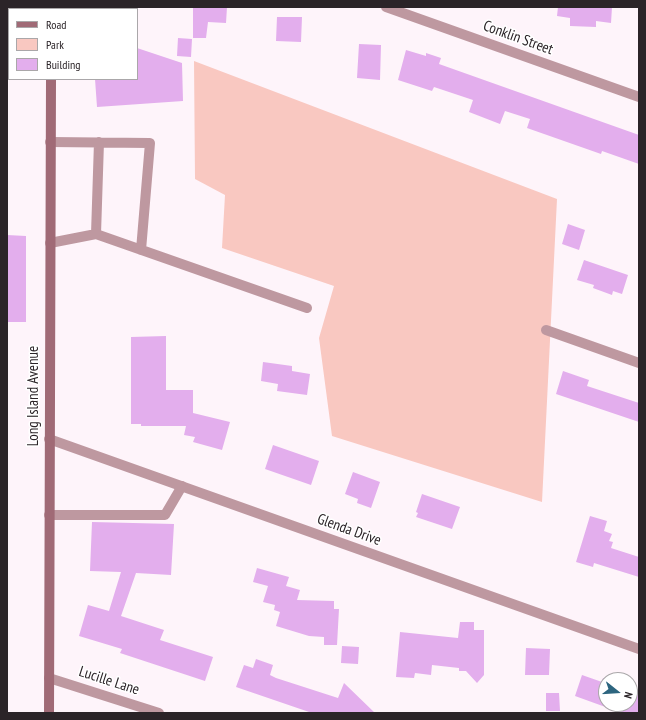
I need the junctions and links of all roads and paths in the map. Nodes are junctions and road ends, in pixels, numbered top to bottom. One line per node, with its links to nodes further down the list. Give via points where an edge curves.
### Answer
1 (386, 7): 3 (street, Conklin Street)
2 (51, 80): 4 (street, Long Island Avenue)
3 (639, 97)
4 (50, 142): 5 (street); 7 (street, Long Island Avenue)
5 (98, 142): 6 (street); 8 (street, via 150,143)
6 (96, 234): 7 (street); 8 (street)
7 (50, 244): 12 (street, Long Island Avenue)
8 (141, 250): 9 (street)
9 (307, 308)
10 (546, 330): 11 (street)
11 (639, 363)
12 (49, 439): 13 (street, Glenda Drive); 14 (street, Long Island Avenue)
13 (182, 486): 14 (street, via 165,516); 15 (street, Glenda Drive)
14 (49, 515): 16 (street, Long Island Avenue)
15 (639, 649)
16 (49, 678): 17 (street, Long Island Avenue); 18 (street, Lucille Lane)
17 (49, 713)
18 (159, 713)

